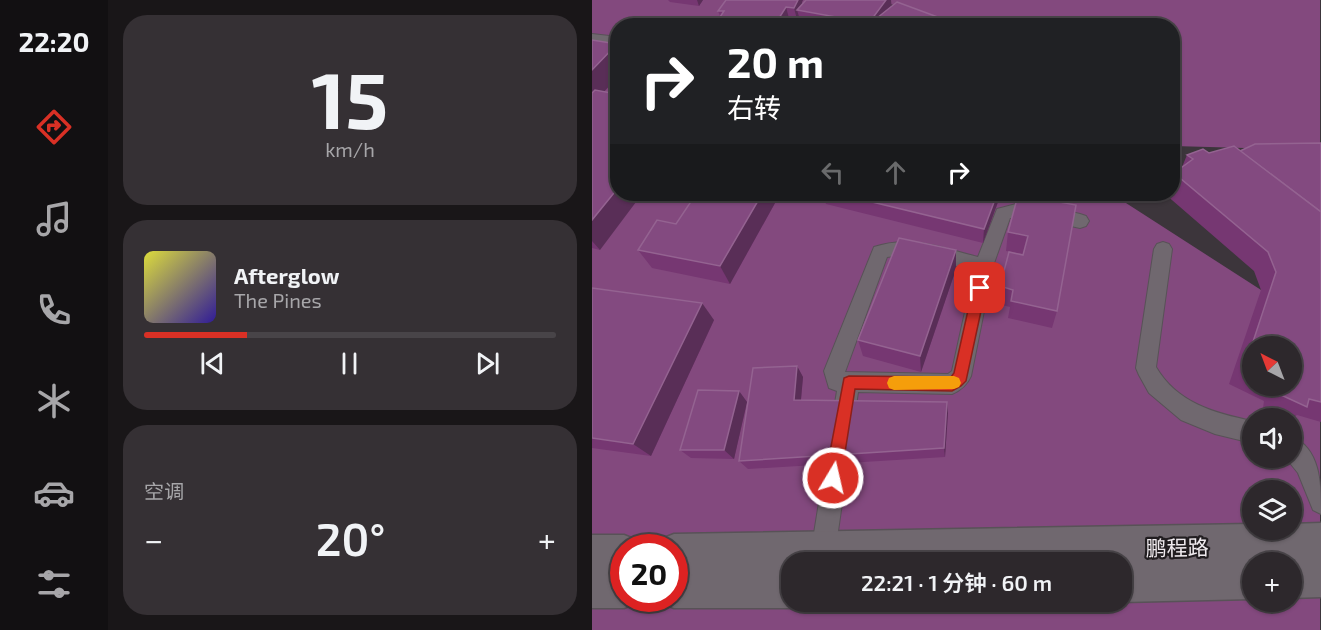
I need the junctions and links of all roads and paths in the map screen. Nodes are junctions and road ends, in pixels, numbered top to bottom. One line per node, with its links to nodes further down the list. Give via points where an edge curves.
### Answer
1 (592, 38): 2 (lane)
2 (610, 40)
3 (592, 42): 4 (lane)
4 (610, 45)
5 (1080, 221): 7 (lane, via 1032,211 1007,212)
6 (1163, 249): 9 (lane, via 1146,368 1156,386 1189,413)
7 (984, 266): 8 (lane, via 961,376 956,381); 8 (lane, via 902,248 880,252 834,371 836,381)
8 (849, 382): 13 (lane)
9 (1242, 430)
10 (1302, 460): 11 (lane)
11 (1321, 502)
12 (1321, 544): 13 (main road, 鹏程路)
13 (823, 552)
14 (781, 553): 16 (main road, 鹏程路)
15 (610, 555): 17 (main road)
16 (688, 555)
17 (592, 556)
18 (1321, 576): 19 (main road)
19 (1302, 577)
20 (1242, 578): 21 (main road, 鹏程路)
21 (1132, 581)
22 (592, 587): 23 (main road)
23 (610, 587)
24 (688, 587): 25 (main road)
25 (781, 587)

